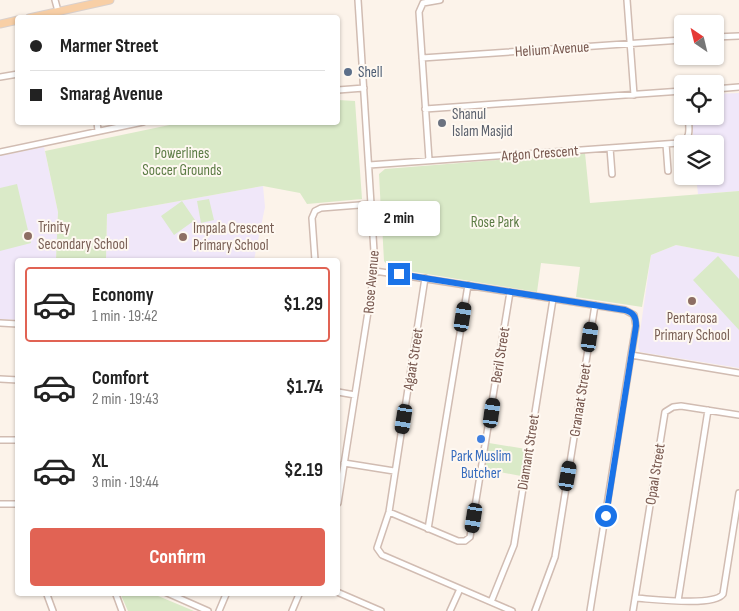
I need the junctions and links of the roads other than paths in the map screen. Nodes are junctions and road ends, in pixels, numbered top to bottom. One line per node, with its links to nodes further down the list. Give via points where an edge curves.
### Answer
1 (55, 0): 8 (street)
2 (110, 0): 8 (main road)
3 (358, 0): 20 (street, Rose Avenue)
4 (416, 0): 7 (street)
5 (440, 0): 7 (street, via 426,1)
6 (628, 0): 15 (street)
7 (419, 8): 16 (street)
8 (58, 11): 9 (main road)
9 (41, 15)
10 (15, 21): 11 (main road)
11 (0, 24)
12 (739, 36): 13 (street)
13 (724, 37)
14 (674, 41): 15 (street, Helium Avenue)
15 (630, 44): 16 (street, Helium Avenue); 24 (street)
16 (422, 58): 25 (street)
17 (15, 74): 18 (street)
18 (0, 77)
19 (739, 87): 21 (street)
20 (364, 88): 22 (street); 34 (street, Rose Avenue)
21 (724, 88)
22 (340, 90)
23 (674, 92): 24 (street)
24 (634, 95): 25 (street)
25 (425, 109): 33 (street)
26 (97, 125): 29 (street)
27 (130, 125): 29 (street)
28 (688, 125): 30 (street, Argon Crescent, via 687,139)
29 (98, 132): 32 (street)
30 (666, 144): 31 (street, Argon Crescent); 35 (street)
31 (610, 148): 33 (street, Argon Crescent); 36 (street)
32 (0, 152)
33 (429, 160): 34 (street, Argon Crescent)
34 (369, 165): 37 (street, Rose Avenue)
35 (668, 171)
36 (612, 174)
37 (372, 204): 38 (street, via 315,211 312,218); 39 (street, Rose Avenue)
38 (315, 258)
39 (375, 271): 40 (street); 52 (street, Rose Avenue)
40 (425, 278): 41 (street); 58 (street, Agaat Street)
41 (468, 285): 42 (street); 64 (street)
42 (510, 292): 43 (street); 64 (street, Beril Street, via 472,534 460,542)
43 (553, 299): 44 (street); 74 (street, Diamant Street, via 514,546)
44 (595, 305): 47 (street, via 633,313 636,320); 85 (street, Granaat Street, via 555,557)
45 (0, 323): 46 (street)
46 (15, 324)
47 (631, 355): 48 (street); 86 (street)
48 (739, 372)
49 (0, 379): 50 (street)
50 (15, 380)
51 (340, 392): 52 (street)
52 (355, 395): 57 (street, Rose Avenue)
53 (708, 410): 54 (street, Opaal Street); 72 (street, Opaal Street, via 676,406 665,413); 73 (street)
54 (739, 415)
55 (0, 440): 56 (street)
56 (15, 440)
57 (344, 463): 58 (street); 59 (street, Rose Avenue)
58 (394, 471): 63 (street, Agaat Street)
59 (340, 490)
60 (739, 493): 73 (street, via 722,596 714,600)
61 (0, 504): 62 (street)
62 (15, 504)
63 (389, 512): 64 (street, Beril Street); 65 (street, Agaat Street, via 377,546 382,555)
64 (428, 529)
65 (460, 589): 74 (street); 83 (street)
66 (340, 593): 75 (street)
67 (47, 596): 76 (street)
68 (116, 596): 77 (street)
69 (174, 596): 78 (street)
70 (225, 596): 79 (street)
71 (298, 596): 80 (street)
72 (635, 598): 73 (street); 87 (street, Opaal Street)
73 (678, 601)
74 (491, 602): 84 (street)
75 (363, 603): 81 (street); 82 (street)
76 (53, 611)
77 (122, 611)
78 (208, 611)
79 (219, 611)
80 (292, 611)
81 (360, 611)
82 (381, 611)
83 (450, 611)
84 (512, 611)
85 (535, 611)
86 (590, 611)
87 (633, 611)

